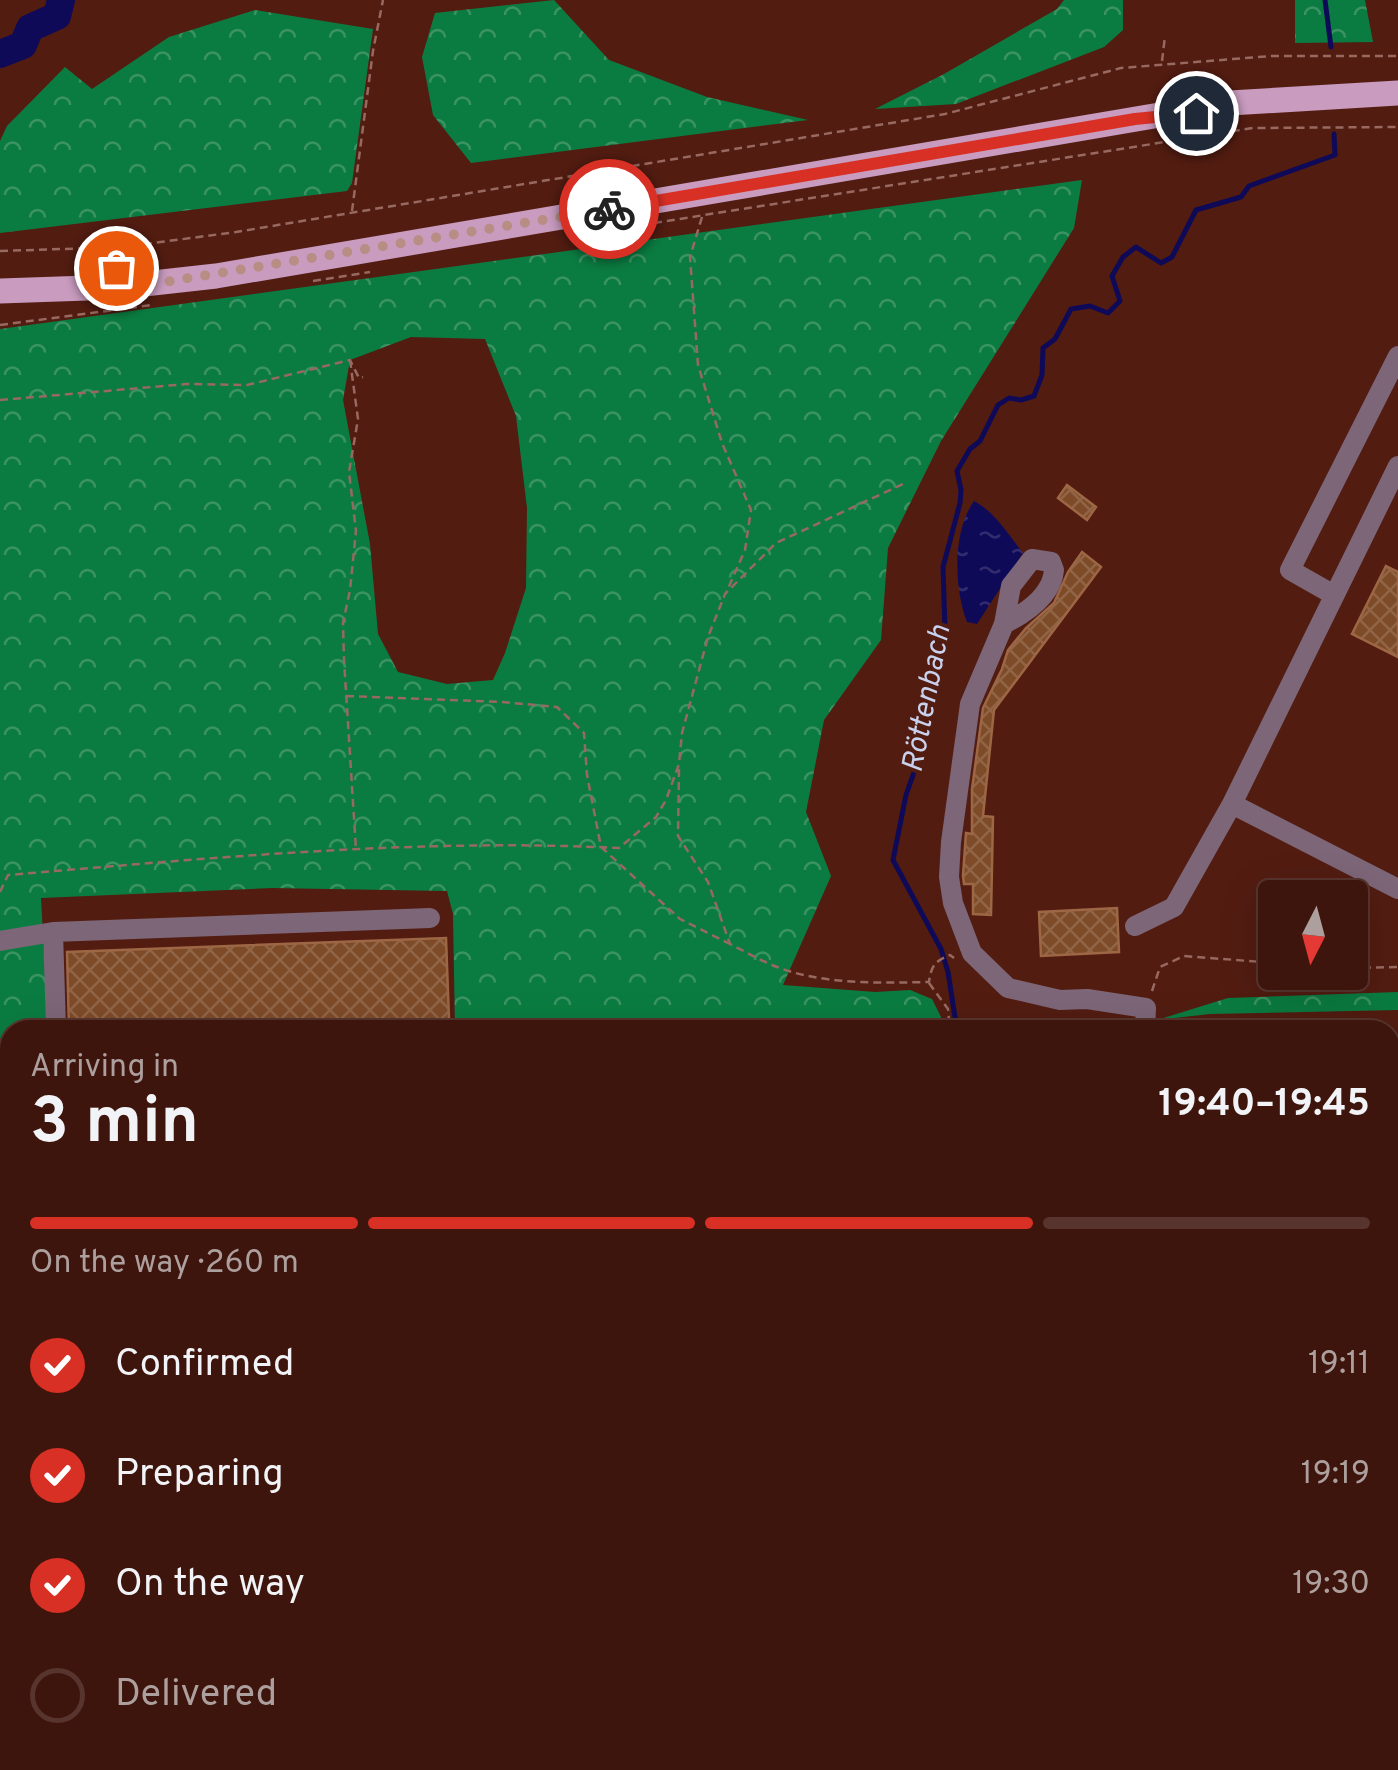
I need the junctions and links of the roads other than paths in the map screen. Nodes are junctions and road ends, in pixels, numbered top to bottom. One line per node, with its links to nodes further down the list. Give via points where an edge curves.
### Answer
1 (1398, 93): 3 (main road, via 1230,102)
2 (1398, 110): 3 (main road)
3 (1166, 114): 5 (main road, via 234,273)
4 (114, 247): 5 (street)
5 (117, 287): 6 (main road)
6 (0, 291)
7 (1398, 356): 9 (street, via 1290,570)
8 (1398, 466): 9 (street)
9 (1334, 595): 11 (street)
10 (1004, 624): 18 (street, via 970,704 951,842 954,903 972,953 1008,988 1146,1008)
11 (1232, 804): 12 (street); 14 (street, via 1174,907)
12 (1398, 889)
13 (430, 918): 15 (street)
14 (1135, 926)
15 (52, 932): 16 (street); 17 (street)
16 (0, 941)
17 (56, 1020)
18 (1145, 1020)

